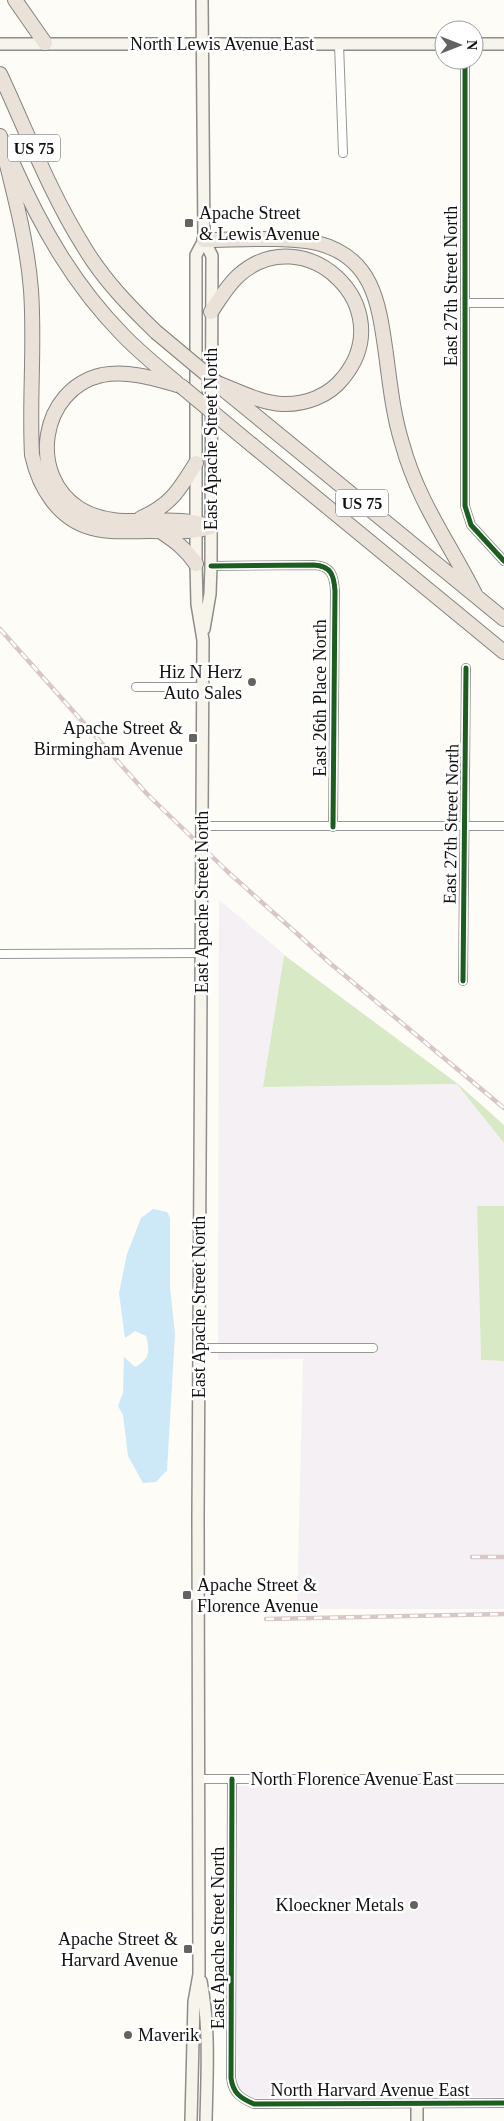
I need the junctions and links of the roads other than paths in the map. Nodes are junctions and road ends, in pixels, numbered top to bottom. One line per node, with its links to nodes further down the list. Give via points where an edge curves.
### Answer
1 (15, 0): 3 (highway)
2 (202, 0): 5 (main road, East Apache Street North)
3 (46, 43): 4 (main road, North Lewis Avenue East); 5 (main road, North Lewis Avenue East)
4 (0, 44)
5 (203, 44): 6 (main road, North Lewis Avenue East); 14 (main road, East Apache Street North)
6 (339, 44): 7 (main road, North Lewis Avenue East); 13 (street)
7 (434, 44)
8 (484, 44): 9 (main road)
9 (504, 44)
10 (465, 70): 15 (street, East 27th Street North)
11 (0, 75): 19 (highway, US 75, bridge, via 52,188 84,247 116,291 156,332)
12 (0, 135): 18 (highway, US 75, via 36,214 60,257 108,320); 24 (highway, via 21,225 30,290 31,442 37,474 44,490 58,506 86,526)
13 (343, 153)
14 (204, 240): 17 (main road, East Apache Street North, via 212,256); 20 (main road, East Apache Street North, via 196,255); 28 (highway, via 296,240 318,244 342,254 361,271 379,308 396,421 409,466 427,509)
15 (465, 303): 16 (street); 25 (street, East 27th Street North, via 466,513 470,525)
16 (504, 303)
17 (211, 312): 19 (highway, via 239,275 254,265 285,257 308,260 328,269 346,285 360,318 360,345 352,366 340,382 324,394 298,403 271,402); 23 (main road, East Apache Street North)
18 (154, 372): 21 (highway, via 111,374 85,382 58,407 46,439 53,478 72,503 104,519); 31 (highway, US 75, bridge, via 181,386)
19 (217, 384): 28 (highway, US 75)
20 (196, 463): 21 (highway, via 171,500 157,511); 22 (main road, East Apache Street North)
21 (136, 520): 22 (highway)
22 (196, 526): 23 (highway); 24 (highway); 26 (main road, East Apache Street North)
23 (211, 527): 27 (main road, East Apache Street North)
24 (159, 531): 26 (highway, via 177,542)
25 (504, 561)
26 (196, 564): 30 (main road, East Apache Street North)
27 (211, 566): 30 (main road, East Apache Street North); 37 (street, East 26th Place North, via 314,565 326,567 333,575)
28 (476, 596): 29 (highway, US 75)
29 (504, 619)
30 (203, 640): 34 (main road, East Apache Street North)
31 (504, 652)
32 (466, 668): 35 (street, East 27th Street North)
33 (136, 687): 34 (street)
34 (202, 687): 36 (main road, East Apache Street North)
35 (464, 825): 37 (street); 38 (street); 41 (street, East 27th Street North)
36 (202, 826): 37 (street); 39 (main road, East Apache Street North)
37 (333, 826)
38 (504, 826)
39 (202, 953): 40 (street); 42 (main road, East Apache Street North)
40 (0, 954)
41 (463, 981)
42 (199, 1348): 43 (street); 44 (main road, East Apache Street North)
43 (373, 1348)
44 (199, 1779): 45 (street, North Florence Avenue East); 47 (main road, East Apache Street North)
45 (232, 1779): 46 (street, North Florence Avenue East); 48 (street, East Apache Street North, via 231,2078 232,2088)
46 (504, 1779)
47 (199, 1974): 51 (main road, East Apache Street North, via 194,2002); 52 (main road, East Apache Street North, via 207,2039)
48 (238, 2096): 49 (street, North Harvard Avenue East, via 254,2104)
49 (417, 2103): 50 (street, North Harvard Avenue East); 53 (main road)
50 (504, 2104)
51 (191, 2121)
52 (206, 2121)
53 (417, 2121)

